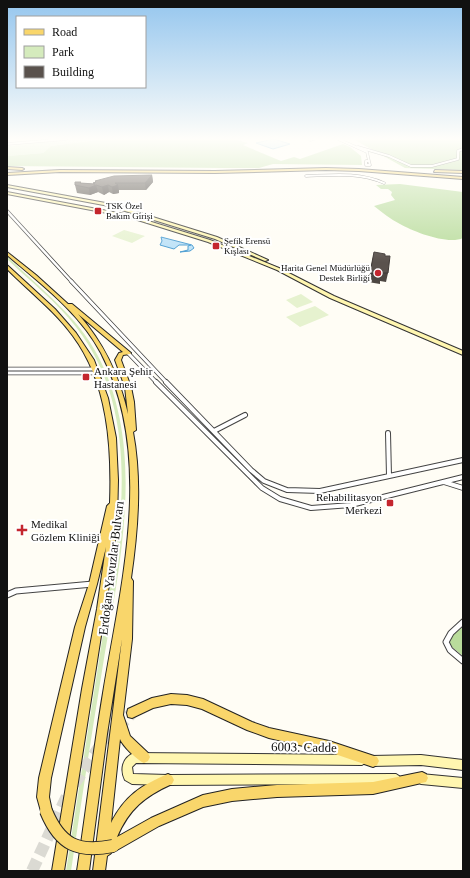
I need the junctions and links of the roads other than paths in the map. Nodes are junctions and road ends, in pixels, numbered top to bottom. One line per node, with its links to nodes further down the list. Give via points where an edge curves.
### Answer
1 (377, 180): 2 (street)
2 (384, 183)
3 (7, 186): 6 (main road, via 105,204)
4 (7, 193): 7 (main road, via 129,216)
5 (7, 212): 18 (street, via 117,331)
6 (216, 238): 7 (main road); 10 (main road, via 283,268)
7 (209, 242): 10 (main road)
8 (9, 254): 11 (main road, Erdoğan Yavuzlar Bulvarı)
9 (7, 266): 15 (main road, Erdoğan Yavuzlar Bulvarı, via 66,324 86,351)
10 (295, 277): 13 (main road, via 332,297)
11 (51, 291): 12 (main road, via 83,314); 20 (main road, Erdoğan Yavuzlar Bulvarı, via 88,330 104,355 124,405)
12 (128, 353): 20 (main road, via 121,354 118,360 131,402); 24 (street, via 262,488 280,499 311,508 352,505)
13 (463, 353)
14 (7, 369): 15 (street)
15 (96, 371): 16 (street); 26 (main road, Erdoğan Yavuzlar Bulvarı, via 109,417)
16 (7, 373)
17 (245, 415): 18 (street)
18 (214, 430): 22 (street, via 264,481 287,490 320,491)
19 (388, 433): 22 (street)
20 (134, 460): 27 (main road, Erdoğan Yavuzlar Bulvarı)
21 (463, 460): 22 (street)
22 (389, 476)
23 (463, 477): 24 (street)
24 (442, 481): 25 (street)
25 (463, 488)
26 (114, 498): 28 (main road, via 106,520); 41 (main road, Erdoğan Yavuzlar Bulvarı, via 108,565)
27 (129, 555): 33 (main road, via 129,617); 42 (main road, Erdoğan Yavuzlar Bulvarı)
28 (92, 584): 29 (street, via 16,591); 37 (main road, bridge, via 45,778 44,797 50,822 56,833 71,844 90,850 113,846 160,820 204,801 232,795 373,788)
29 (7, 595)
30 (463, 622): 31 (street, via 449,633 445,646)
31 (463, 661)
32 (132, 713): 35 (main road, via 156,701 183,699 200,702 268,733 338,749)
33 (118, 716): 34 (main road, via 126,739); 40 (main road)
34 (144, 757): 35 (main road, 6003. Cadde); 38 (main road, via 134,758 129,762 126,772 128,777)
35 (373, 761): 36 (main road, 6003. Cadde, via 421,760)
36 (463, 765)
37 (422, 778): 38 (main road); 39 (main road)
38 (168, 780): 40 (main road, via 144,791 128,804 116,822)
39 (463, 783)
40 (100, 869)
41 (58, 871)
42 (83, 871)

